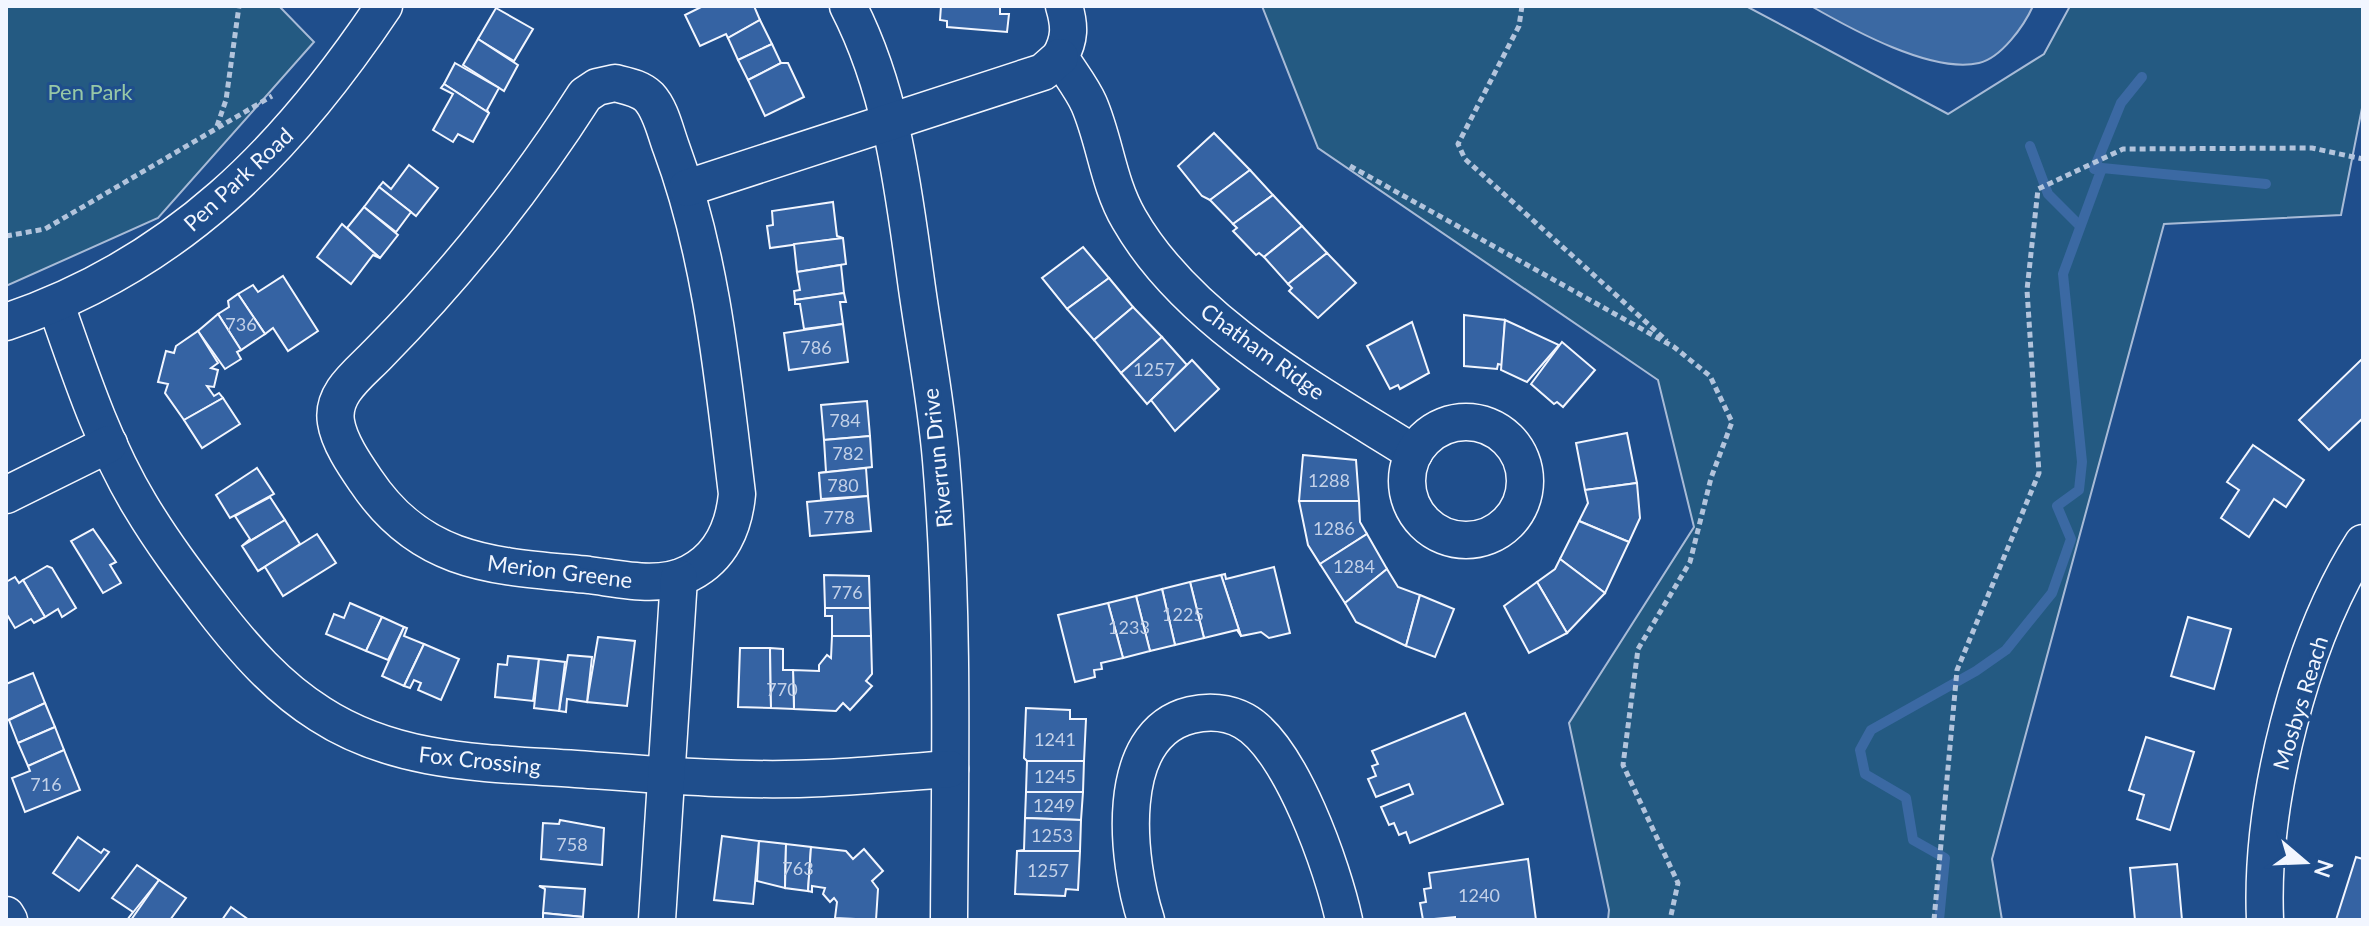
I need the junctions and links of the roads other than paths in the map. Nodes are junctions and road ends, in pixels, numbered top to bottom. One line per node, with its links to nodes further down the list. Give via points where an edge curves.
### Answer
1 (384, 6): 7 (street, Pen Park Road, via 339,73 259,166 145,257)
2 (848, 6): 5 (street, Riverrun Drive)
3 (1064, 6): 4 (street, via 1069,25)
4 (1060, 57): 5 (street, via 1043,72); 10 (street, Chatham Ridge, via 1089,104 1128,218 1180,289 1216,322)
5 (889, 120): 6 (street); 14 (street, Riverrun Drive, via 941,459 951,642)
6 (687, 188): 13 (street, Merion Greene, via 719,342 737,494 727,538 711,558); 13 (street, Merion Greene, via 649,97 615,83 597,87 585,95 494,226 347,386 335,411 336,426 379,500 409,531 453,554 508,567 657,582)
7 (56, 305): 8 (street, Pen Park Road); 9 (street, Fox Crossing)
8 (6, 322)
9 (109, 444): 11 (street); 15 (street, Fox Crossing, via 147,516 236,639 281,687 321,716 403,751 452,761)
10 (1414, 453)
11 (6, 495)
12 (2363, 543): 22 (street, Mosbys Reach, via 2346,570 2306,668 2285,740 2274,798)
13 (679, 578): 15 (street)
14 (950, 769): 15 (street, Fox Crossing, via 822,778); 19 (street, Riverrun Drive)
15 (668, 775): 18 (street)
16 (6, 915): 17 (street)
17 (9, 920)
18 (657, 920)
19 (949, 920)
20 (1146, 920): 21 (street, via 1133,855 1136,771 1160,729 1203,712 1244,721 1266,738 1321,843)
21 (1344, 920)
22 (2265, 920)

